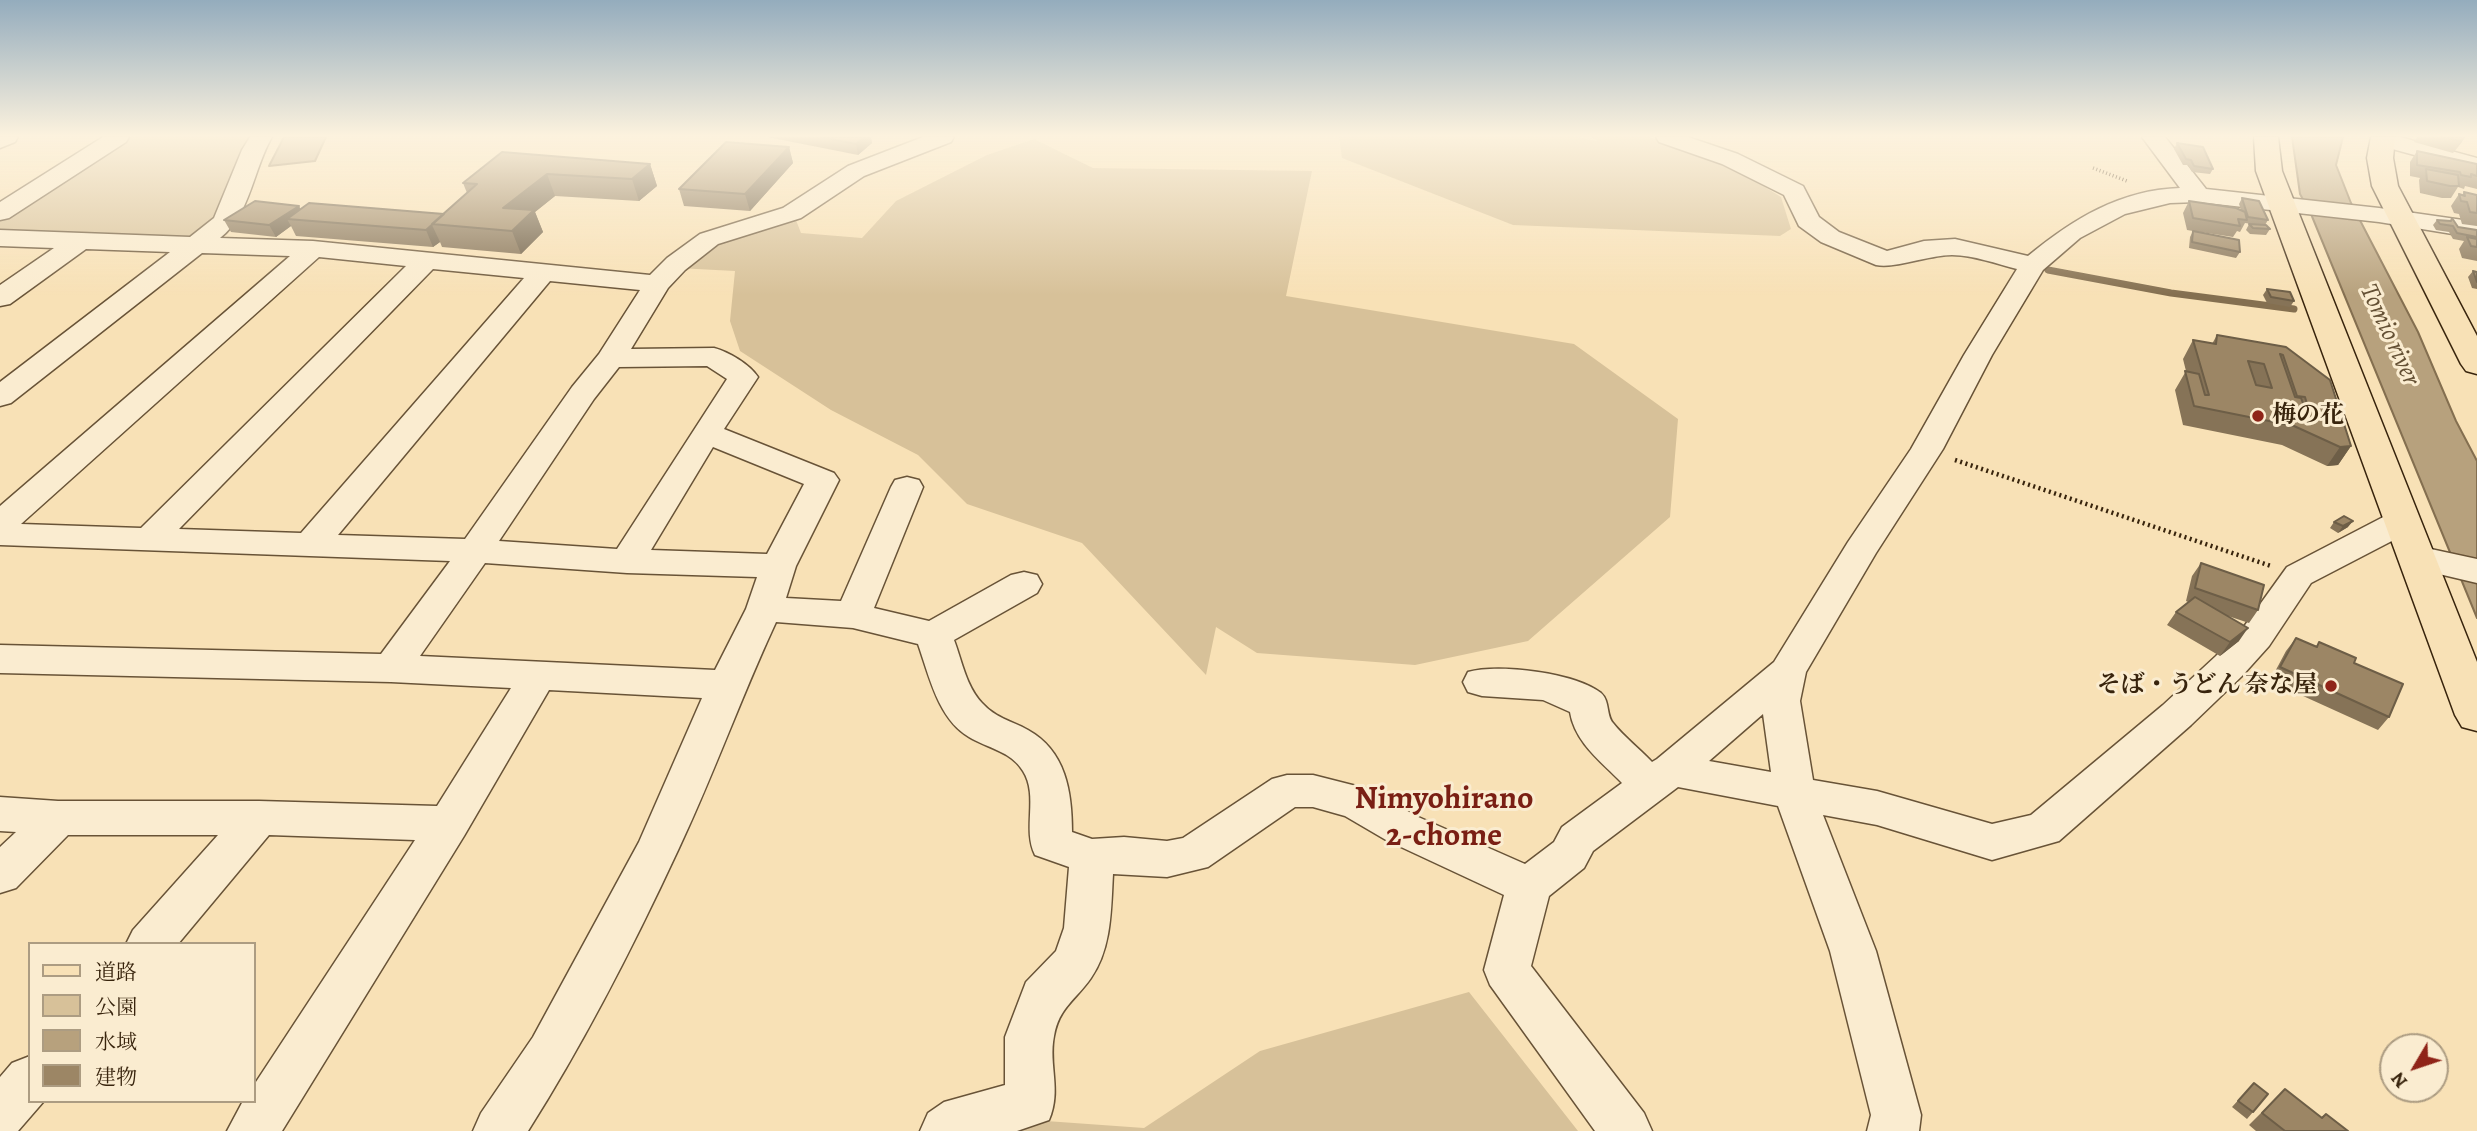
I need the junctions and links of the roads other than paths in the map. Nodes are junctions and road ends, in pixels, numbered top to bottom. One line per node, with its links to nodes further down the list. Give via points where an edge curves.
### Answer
1 (36, 190): 10 (street)
2 (238, 190): 15 (street, via 225,222)
3 (828, 190): 20 (street, via 792,214 709,240)
4 (1792, 190): 18 (street, via 1808,221 1830,237 1885,259 1955,247)
5 (2194, 190): 8 (street)
6 (2280, 190): 9 (main road)
7 (2386, 190): 11 (main road)
8 (2198, 195): 9 (street); 18 (street, via 2116,208 2071,233)
9 (2288, 204): 11 (street); 27 (main road)
10 (0, 213)
11 (2390, 217): 12 (street); 23 (main road)
12 (2477, 230)
13 (0, 238): 14 (street)
14 (80, 241): 15 (street); 21 (street)
15 (197, 245): 16 (street); 24 (street)
16 (313, 249): 17 (street); 28 (street)
17 (425, 262): 19 (street); 30 (street)
18 (2034, 265): 43 (street, via 1927,449)
19 (543, 273): 20 (street); 31 (street)
20 (657, 284): 22 (street)
21 (0, 298)
22 (611, 358): 25 (street, via 714,357 743,377); 32 (street)
23 (2477, 364)
24 (0, 397)
25 (706, 433): 33 (street); 35 (street, via 823,480)
26 (907, 487): 39 (street)
27 (2401, 522): 34 (main road); 49 (street, via 2299,575 2256,637 2229,666 2044,829 1992,842 1877,808)
28 (0, 524)
29 (0, 534): 30 (street)
30 (151, 538): 31 (street)
31 (311, 544): 32 (street)
32 (476, 551): 33 (street); 42 (street)
33 (627, 561): 35 (street)
34 (2430, 561): 36 (street); 47 (main road)
35 (778, 566): 38 (street)
36 (2477, 571)
37 (1024, 584): 40 (street)
38 (764, 609): 39 (street); 46 (street)
39 (853, 615): 40 (street)
40 (933, 635): 54 (street, via 951,689 976,723 1018,742 1039,762 1051,788 1050,842)
41 (0, 659): 42 (street)
42 (391, 668): 44 (street)
43 (1787, 672): 48 (street); 49 (street, via 1782,701)
44 (539, 674): 46 (street); 53 (street)
45 (1482, 682): 48 (street, via 1548,686 1588,704 1592,727)
46 (727, 685): 61 (street, via 658,847 550,1053)
47 (2477, 715)
48 (1660, 777): 49 (street); 56 (street, via 1577,839 1569,855)
49 (1794, 793): 64 (street, via 1853,951 1896,1115)
50 (0, 814): 51 (street)
51 (58, 818): 52 (street); 55 (street)
52 (259, 818): 53 (street); 57 (street)
53 (449, 824): 60 (street)
54 (1092, 857): 56 (street, via 1167,859 1193,854 1287,791 1313,791 1357,802 1401,828); 62 (street, via 1087,928 1076,963 1043,997 1029,1037 1031,1103 962,1120)
55 (0, 875)
56 (1529, 887): 63 (street, via 1507,970)
57 (151, 942)
58 (28, 1082): 59 (street)
59 (0, 1114)
60 (253, 1131)
61 (499, 1131)
62 (946, 1131)
63 (1626, 1131)
64 (1893, 1131)

